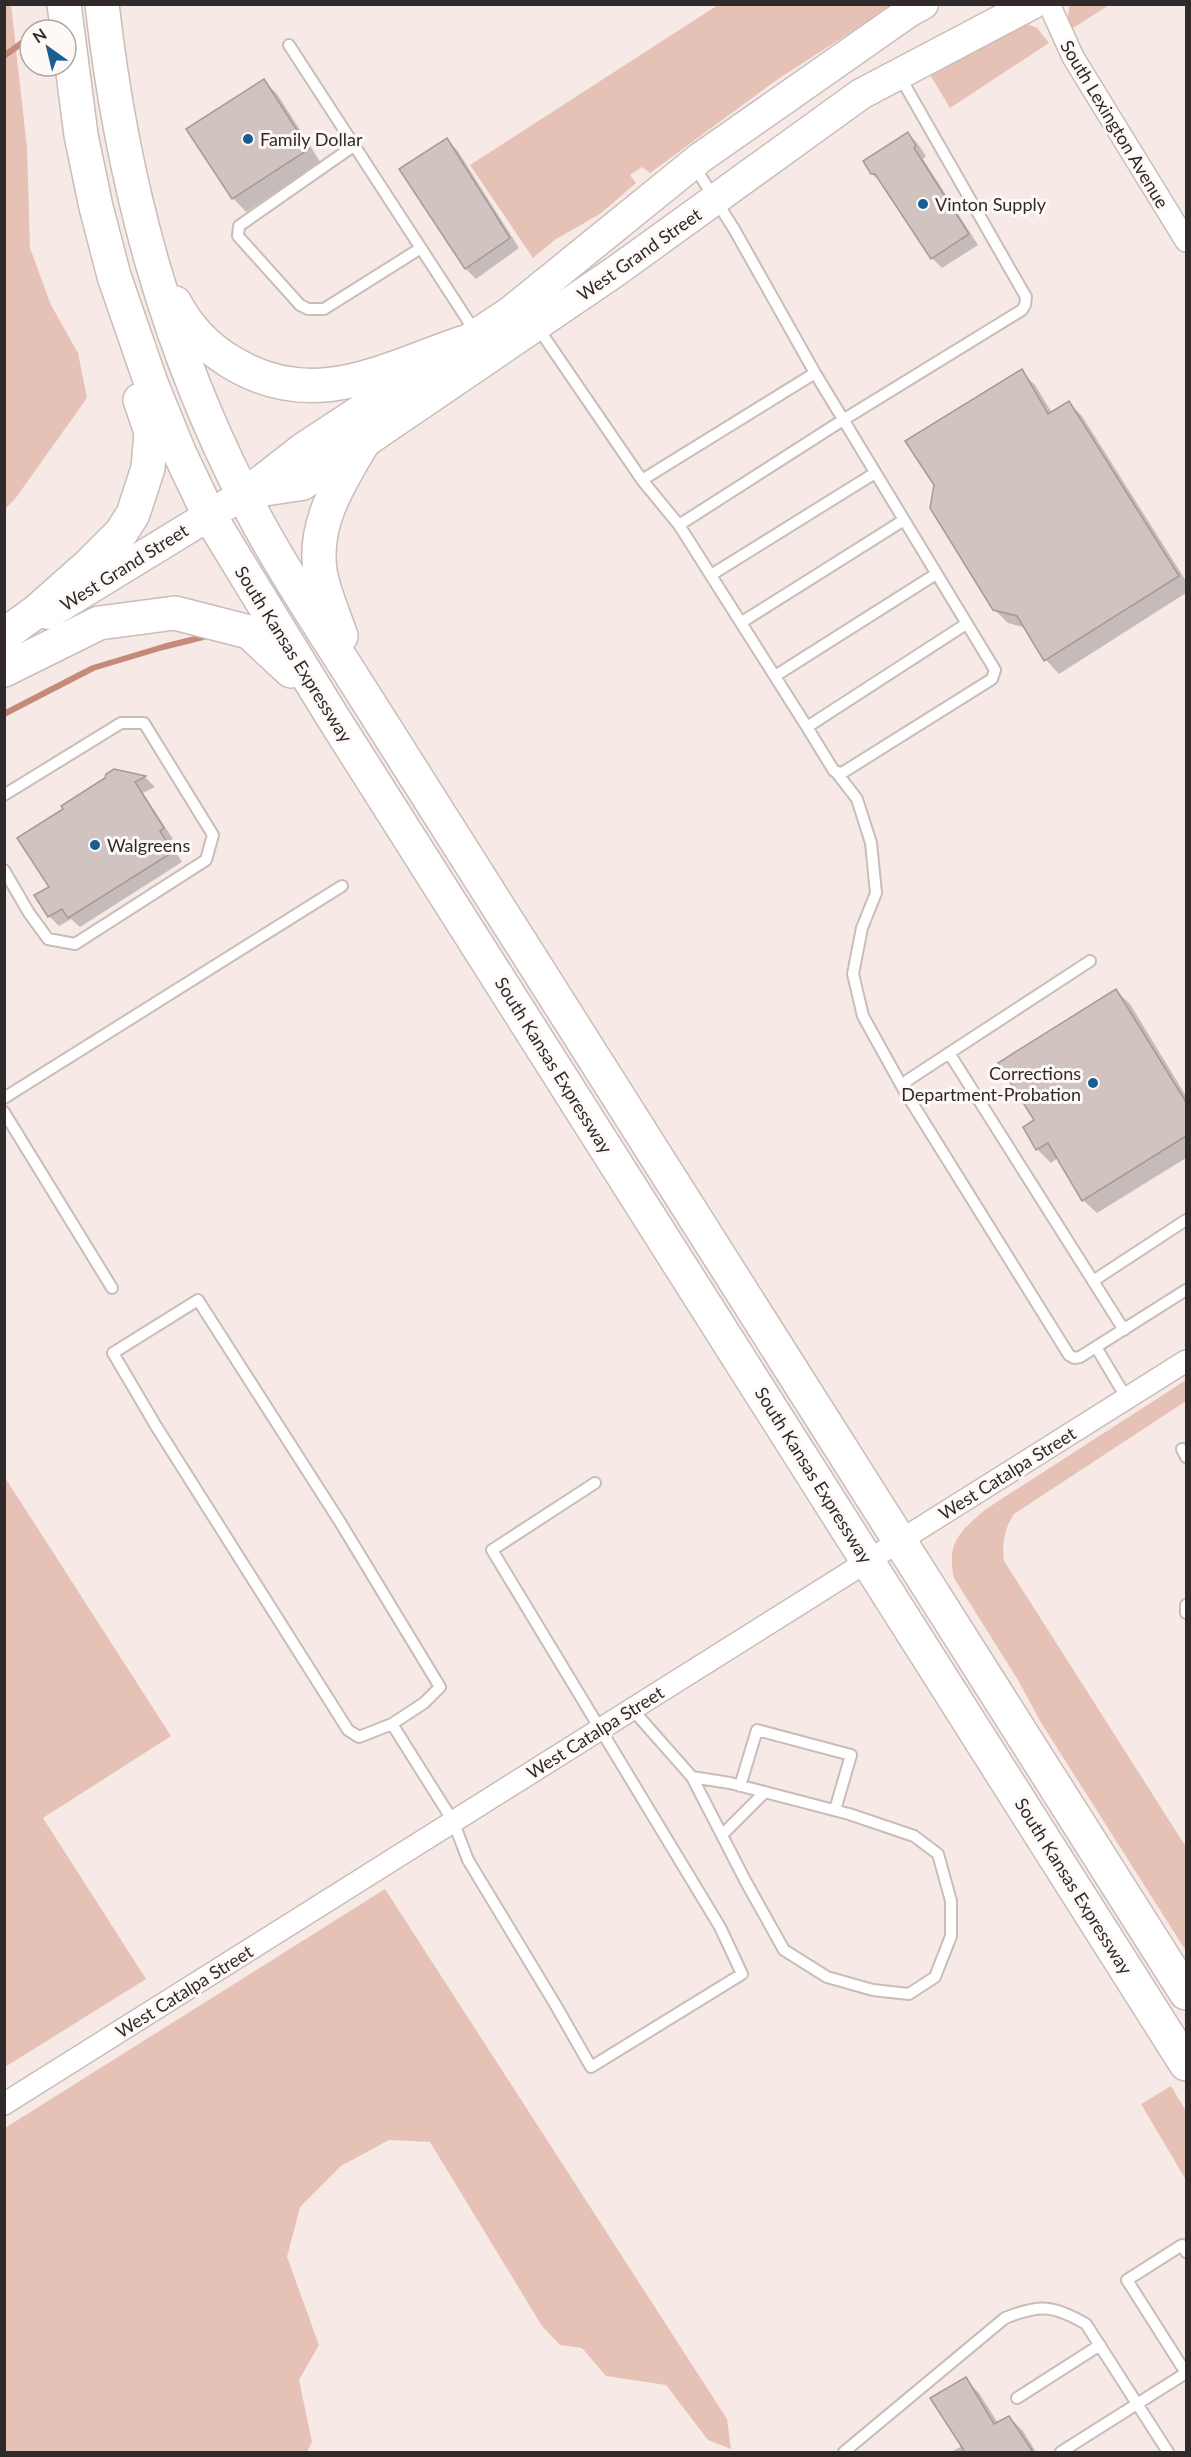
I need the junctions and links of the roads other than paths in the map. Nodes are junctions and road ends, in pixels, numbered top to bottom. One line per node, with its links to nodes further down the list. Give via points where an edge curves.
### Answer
1 (64, 4): 14 (main road, South Kansas Expressway, via 81,135)
2 (102, 4): 12 (main road, South Kansas Expressway, via 121,137)
3 (923, 4): 9 (main road, West Grand Street)
4 (1032, 4): 7 (main road, West Grand Street)
5 (1049, 4): 11 (street, South Lexington Avenue, via 1073,57)
6 (289, 45): 8 (lane)
7 (898, 74): 10 (main road, West Grand Street, via 861,94); 18 (lane, via 1026,297 1025,305)
8 (355, 145): 13 (lane); 13 (lane, via 239,226 238,236 300,305 308,309 324,309)
9 (693, 164): 10 (lane); 15 (main road, West Grand Street)
10 (716, 199): 15 (main road, West Grand Street); 17 (lane)
11 (1186, 241)
12 (145, 243): 16 (main road, via 176,305 206,345 252,374 270,380 302,386 344,383); 22 (main road, South Kansas Expressway, via 193,384)
13 (421, 248): 16 (lane)
14 (114, 276): 23 (main road, South Kansas Expressway, via 151,383); 30 (main road, via 118,338 152,432 148,468 133,514 121,533 37,611)
15 (528, 314): 16 (main road, West Grand Street); 19 (main road, West Grand Street); 21 (lane)
16 (469, 338): 22 (main road, West Grand Street, via 303,448)
17 (815, 373): 18 (lane); 21 (lane)
18 (843, 420): 20 (lane); 25 (lane)
19 (364, 441): 22 (main road, West Grand Street, via 302,484); 34 (main road, via 337,486 319,544 320,571)
20 (875, 473): 24 (lane); 27 (lane)
21 (642, 480): 25 (lane)
22 (244, 494): 23 (main road, West Grand Street); 34 (main road, South Kansas Expressway)
23 (209, 514): 31 (main road, West Grand Street); 35 (main road, South Kansas Expressway)
24 (904, 520): 26 (lane); 28 (lane)
25 (679, 525): 27 (lane)
26 (936, 574): 29 (lane); 33 (lane)
27 (711, 575): 28 (lane)
28 (742, 622): 33 (lane)
29 (966, 624): 36 (lane); 37 (lane, via 995,670 992,679)
30 (4, 635)
31 (4, 640)
32 (4, 670): 35 (main road, via 99,622 175,613 249,632)
33 (775, 676): 36 (lane)
34 (357, 684): 55 (main road, South Kansas Expressway)
35 (332, 716): 56 (main road, South Kansas Expressway)
36 (807, 727): 37 (lane)
37 (837, 773): 43 (lane, via 857,800 868,832 876,893 862,928 853,974 863,1016)
38 (4, 795): 39 (lane, via 122,723 144,723 213,835 206,860 75,944 48,939)
39 (4, 870)
40 (342, 886): 44 (lane)
41 (1090, 961): 42 (lane)
42 (949, 1053): 43 (lane, via 908,1080); 47 (lane)
43 (904, 1090): 51 (lane, via 1069,1355 1080,1357)
44 (4, 1098)
45 (4, 1112): 48 (lane)
46 (1186, 1220): 47 (lane)
47 (1093, 1281): 50 (lane)
48 (112, 1288)
49 (1186, 1290): 50 (lane)
50 (1124, 1330): 51 (lane)
51 (1096, 1347): 53 (lane)
52 (1186, 1361): 53 (street, West Catalpa Street)
53 (1127, 1399): 55 (street, West Catalpa Street)
54 (595, 1483): 61 (lane, via 492,1550)
55 (900, 1539): 56 (street, West Catalpa Street); 68 (main road, South Kansas Expressway)
56 (868, 1560): 59 (street, West Catalpa Street); 69 (main road, South Kansas Expressway)
57 (1186, 1605): 58 (lane)
58 (1186, 1613)
59 (632, 1709): 61 (street, West Catalpa Street); 62 (lane)
60 (392, 1724): 60 (lane, via 359,1737 348,1730 113,1353 198,1300 440,1687); 66 (lane)
61 (601, 1728): 66 (street, West Catalpa Street); 66 (lane, via 720,1927 742,1974 591,2067 468,1860)
62 (692, 1777): 63 (lane); 67 (lane)
63 (740, 1786): 64 (lane); 65 (lane, via 757,1730 851,1755)
64 (765, 1792): 65 (lane); 67 (lane)
65 (835, 1810): 67 (lane, via 914,1836 938,1854 951,1901 951,1936 935,1977 909,1994 873,1990 827,1977 784,1950)
66 (453, 1821): 70 (street, West Catalpa Street)
67 (722, 1835)
68 (1186, 1993)
69 (1186, 2064)
70 (4, 2104)
71 (1186, 2252): 73 (lane, via 1182,2245 1127,2280)
72 (1100, 2345): 74 (lane); 75 (lane); 76 (lane, via 1086,2324 1050,2308 1030,2308 1005,2318)
73 (1186, 2373): 75 (lane)
74 (1017, 2398)
75 (1139, 2404): 77 (lane); 78 (lane)
76 (844, 2452)
77 (1061, 2452)
78 (1168, 2452)

